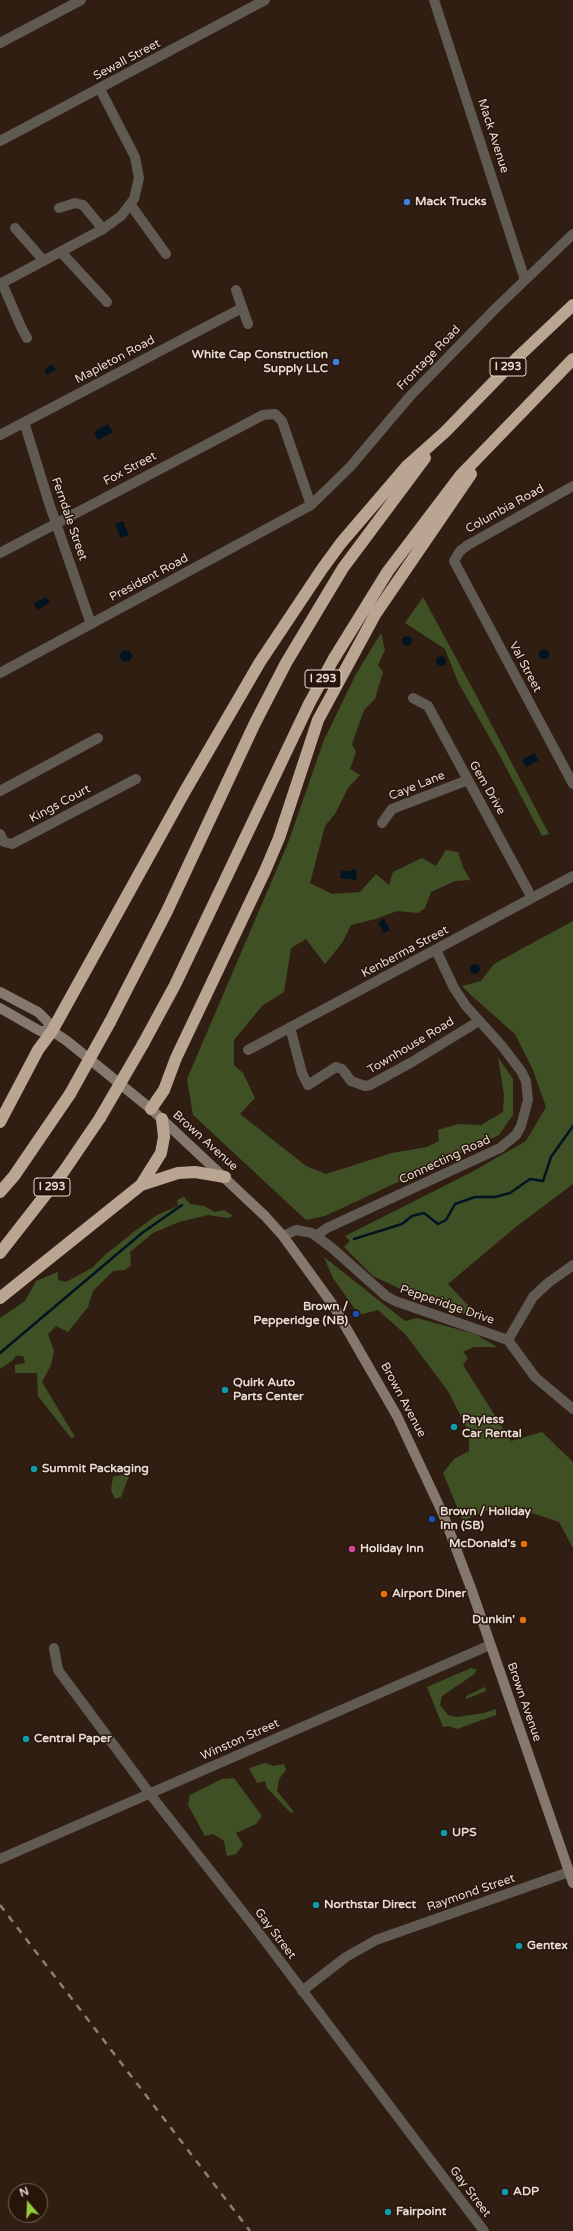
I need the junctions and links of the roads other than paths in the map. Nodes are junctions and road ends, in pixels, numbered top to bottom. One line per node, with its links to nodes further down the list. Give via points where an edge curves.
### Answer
1 (81, 0): 4 (street)
2 (265, 0): 5 (street, Sewall Street)
3 (434, 0): 15 (street, Mack Avenue)
4 (0, 43)
5 (100, 89): 6 (street, Sewall Street); 7 (street, via 131,148 138,167 137,188)
6 (0, 141)
7 (130, 204): 10 (street, via 122,216); 13 (street)
8 (59, 208): 10 (street, via 75,203 83,205)
9 (15, 228): 14 (street)
10 (104, 229): 12 (street)
11 (573, 234): 15 (street, Frontage Road)
12 (61, 252): 14 (street); 18 (street)
13 (166, 254)
14 (44, 261): 16 (street)
15 (525, 280): 29 (street, Frontage Road, via 411,395 350,466)
16 (1, 283): 22 (street)
17 (236, 290): 20 (street)
18 (106, 302)
19 (573, 306): 25 (highway, I 293, via 518,357)
20 (242, 308): 21 (street); 24 (street, Mapleton Road)
21 (248, 324)
22 (27, 338)
23 (573, 359): 27 (highway, I 293)
24 (24, 422): 26 (street, Mapleton Road); 30 (street, Ferndale Street)
25 (445, 432): 50 (highway, via 407,466 342,542 260,662); 57 (highway, I 293, bridge, via 343,568 286,663 255,722 167,911 110,1022 70,1094 27,1158)
26 (0, 435)
27 (485, 452): 52 (highway, via 376,613 318,720 266,871 176,1058 164,1090); 60 (highway, I 293, bridge, via 460,476 408,542 333,660 288,746 175,985 143,1044 100,1118 64,1171)
28 (572, 490): 32 (street, Columbia Road, via 468,545 460,551)
29 (311, 505): 30 (street, Fox Street, via 286,431 282,421 275,414 253,419); 33 (street, President Road)
30 (56, 523): 31 (street, Fox Street); 33 (street, Ferndale Street)
31 (0, 553)
32 (454, 561): 39 (street, Val Street)
33 (91, 624): 34 (street, President Road)
34 (0, 673)
35 (413, 698): 38 (street, Gem Drive, via 428,706)
36 (98, 738): 40 (street)
37 (136, 779): 42 (street, Kings Court, via 12,844 4,842)
38 (468, 780): 41 (street, Caye Lane, via 392,809); 44 (street, Gem Drive)
39 (573, 784)
40 (0, 791)
41 (382, 823)
42 (0, 834)
43 (573, 876): 44 (street, Kenberma Street)
44 (532, 898): 45 (street, Kenberma Street)
45 (436, 950): 48 (street, Connecting Road, via 454,988); 49 (street, Kenberma Street)
46 (0, 992): 50 (main road, Brown Avenue, via 38,1012)
47 (0, 1008): 50 (main road, Brown Avenue, via 40,1031)
48 (479, 1021): 49 (street, Townhouse Road, via 412,1062 365,1086 351,1081 342,1069 336,1067 308,1085 302,1073); 58 (street, Connecting Road, via 516,1062 526,1081 527,1109 516,1135 489,1154 327,1228)
49 (290, 1027): 51 (street, Kenberma Street)
50 (52, 1031): 52 (main road, Brown Avenue, via 108,1073); 54 (highway, via 38,1050)
51 (248, 1050)
52 (150, 1109): 53 (main road, Brown Avenue)
53 (162, 1119): 55 (main road, Brown Avenue); 56 (highway, via 164,1137 161,1153)
54 (0, 1122)
55 (225, 1177): 56 (highway, via 195,1172 178,1173); 59 (main road, Brown Avenue)
56 (141, 1184): 62 (highway)
57 (0, 1192)
58 (317, 1235): 59 (street, Pepperidge Drive, via 305,1230 296,1230); 63 (street, Pepperidge Drive, via 395,1302)
59 (283, 1236): 65 (main road, Brown Avenue, via 334,1305 397,1416 443,1514)
60 (0, 1252)
61 (573, 1265): 63 (street, via 534,1297)
62 (0, 1298)
63 (508, 1340): 64 (street, via 535,1377)
64 (573, 1409)
65 (490, 1645): 67 (street, Winston Street); 69 (main road, Brown Avenue)
66 (54, 1648): 67 (street, Gay Street, via 58,1670)
67 (150, 1794): 68 (street, Winston Street); 71 (street, Gay Street)
68 (0, 1860)
69 (569, 1872): 70 (main road, Brown Avenue); 71 (street, Raymond Street, via 376,1940 346,1957)
70 (573, 1884)
71 (302, 1991): 72 (street, Gay Street)
72 (484, 2231)

